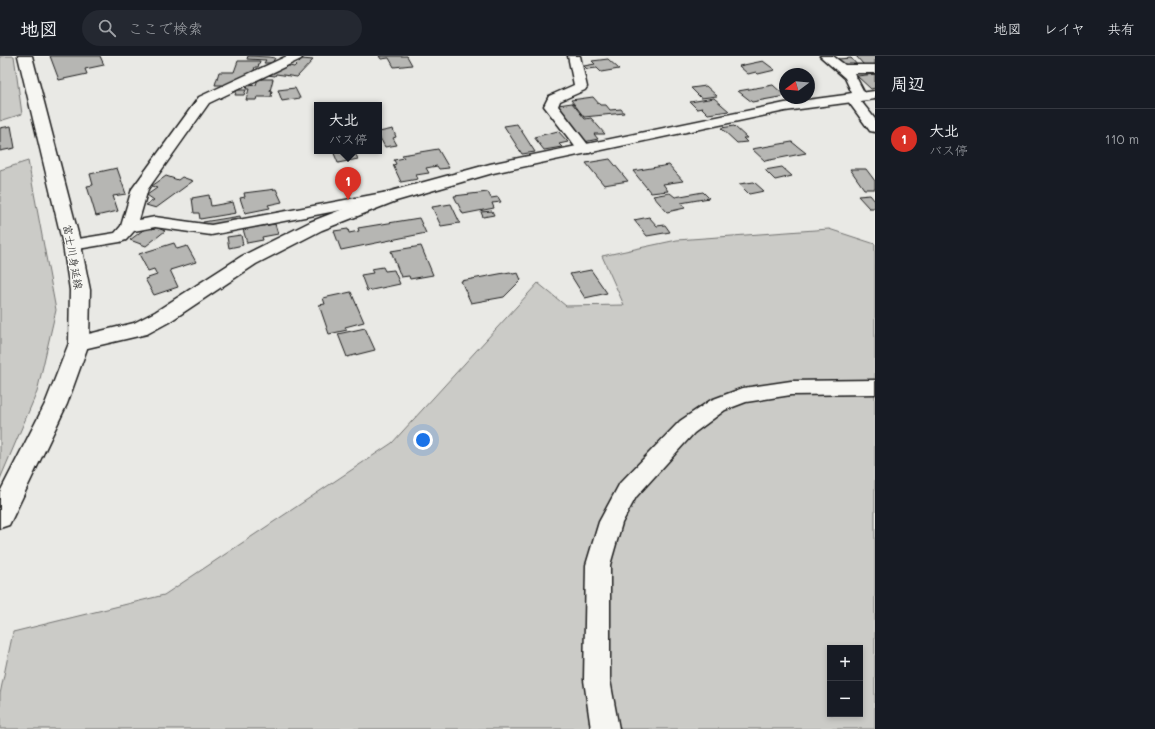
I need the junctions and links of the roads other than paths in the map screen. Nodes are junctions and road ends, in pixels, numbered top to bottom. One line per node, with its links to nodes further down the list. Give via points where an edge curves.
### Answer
1 (25, 56): 12 (street, 富士川身延線)
2 (297, 56): 11 (street, via 204,100 140,190)
3 (574, 56): 9 (street, via 581,87 554,99 551,106)
4 (826, 56): 5 (street)
5 (843, 69): 6 (street); 7 (street)
6 (875, 69)
7 (862, 96): 8 (street); 9 (street, via 785,107)
8 (875, 128)
9 (585, 150): 10 (street, via 490,169)
10 (390, 197): 11 (street, via 210,230 155,222); 13 (street, via 316,226 249,260 140,329)
11 (129, 227): 12 (street, via 120,237)
12 (72, 245): 13 (street, 富士川身延線, via 80,290)
13 (79, 343): 15 (street, 富士川身延線, via 56,404)
14 (875, 387): 16 (street, via 791,388 743,395 718,405 687,427 628,490 611,522 598,565 597,680)
15 (0, 517)
16 (605, 729)

